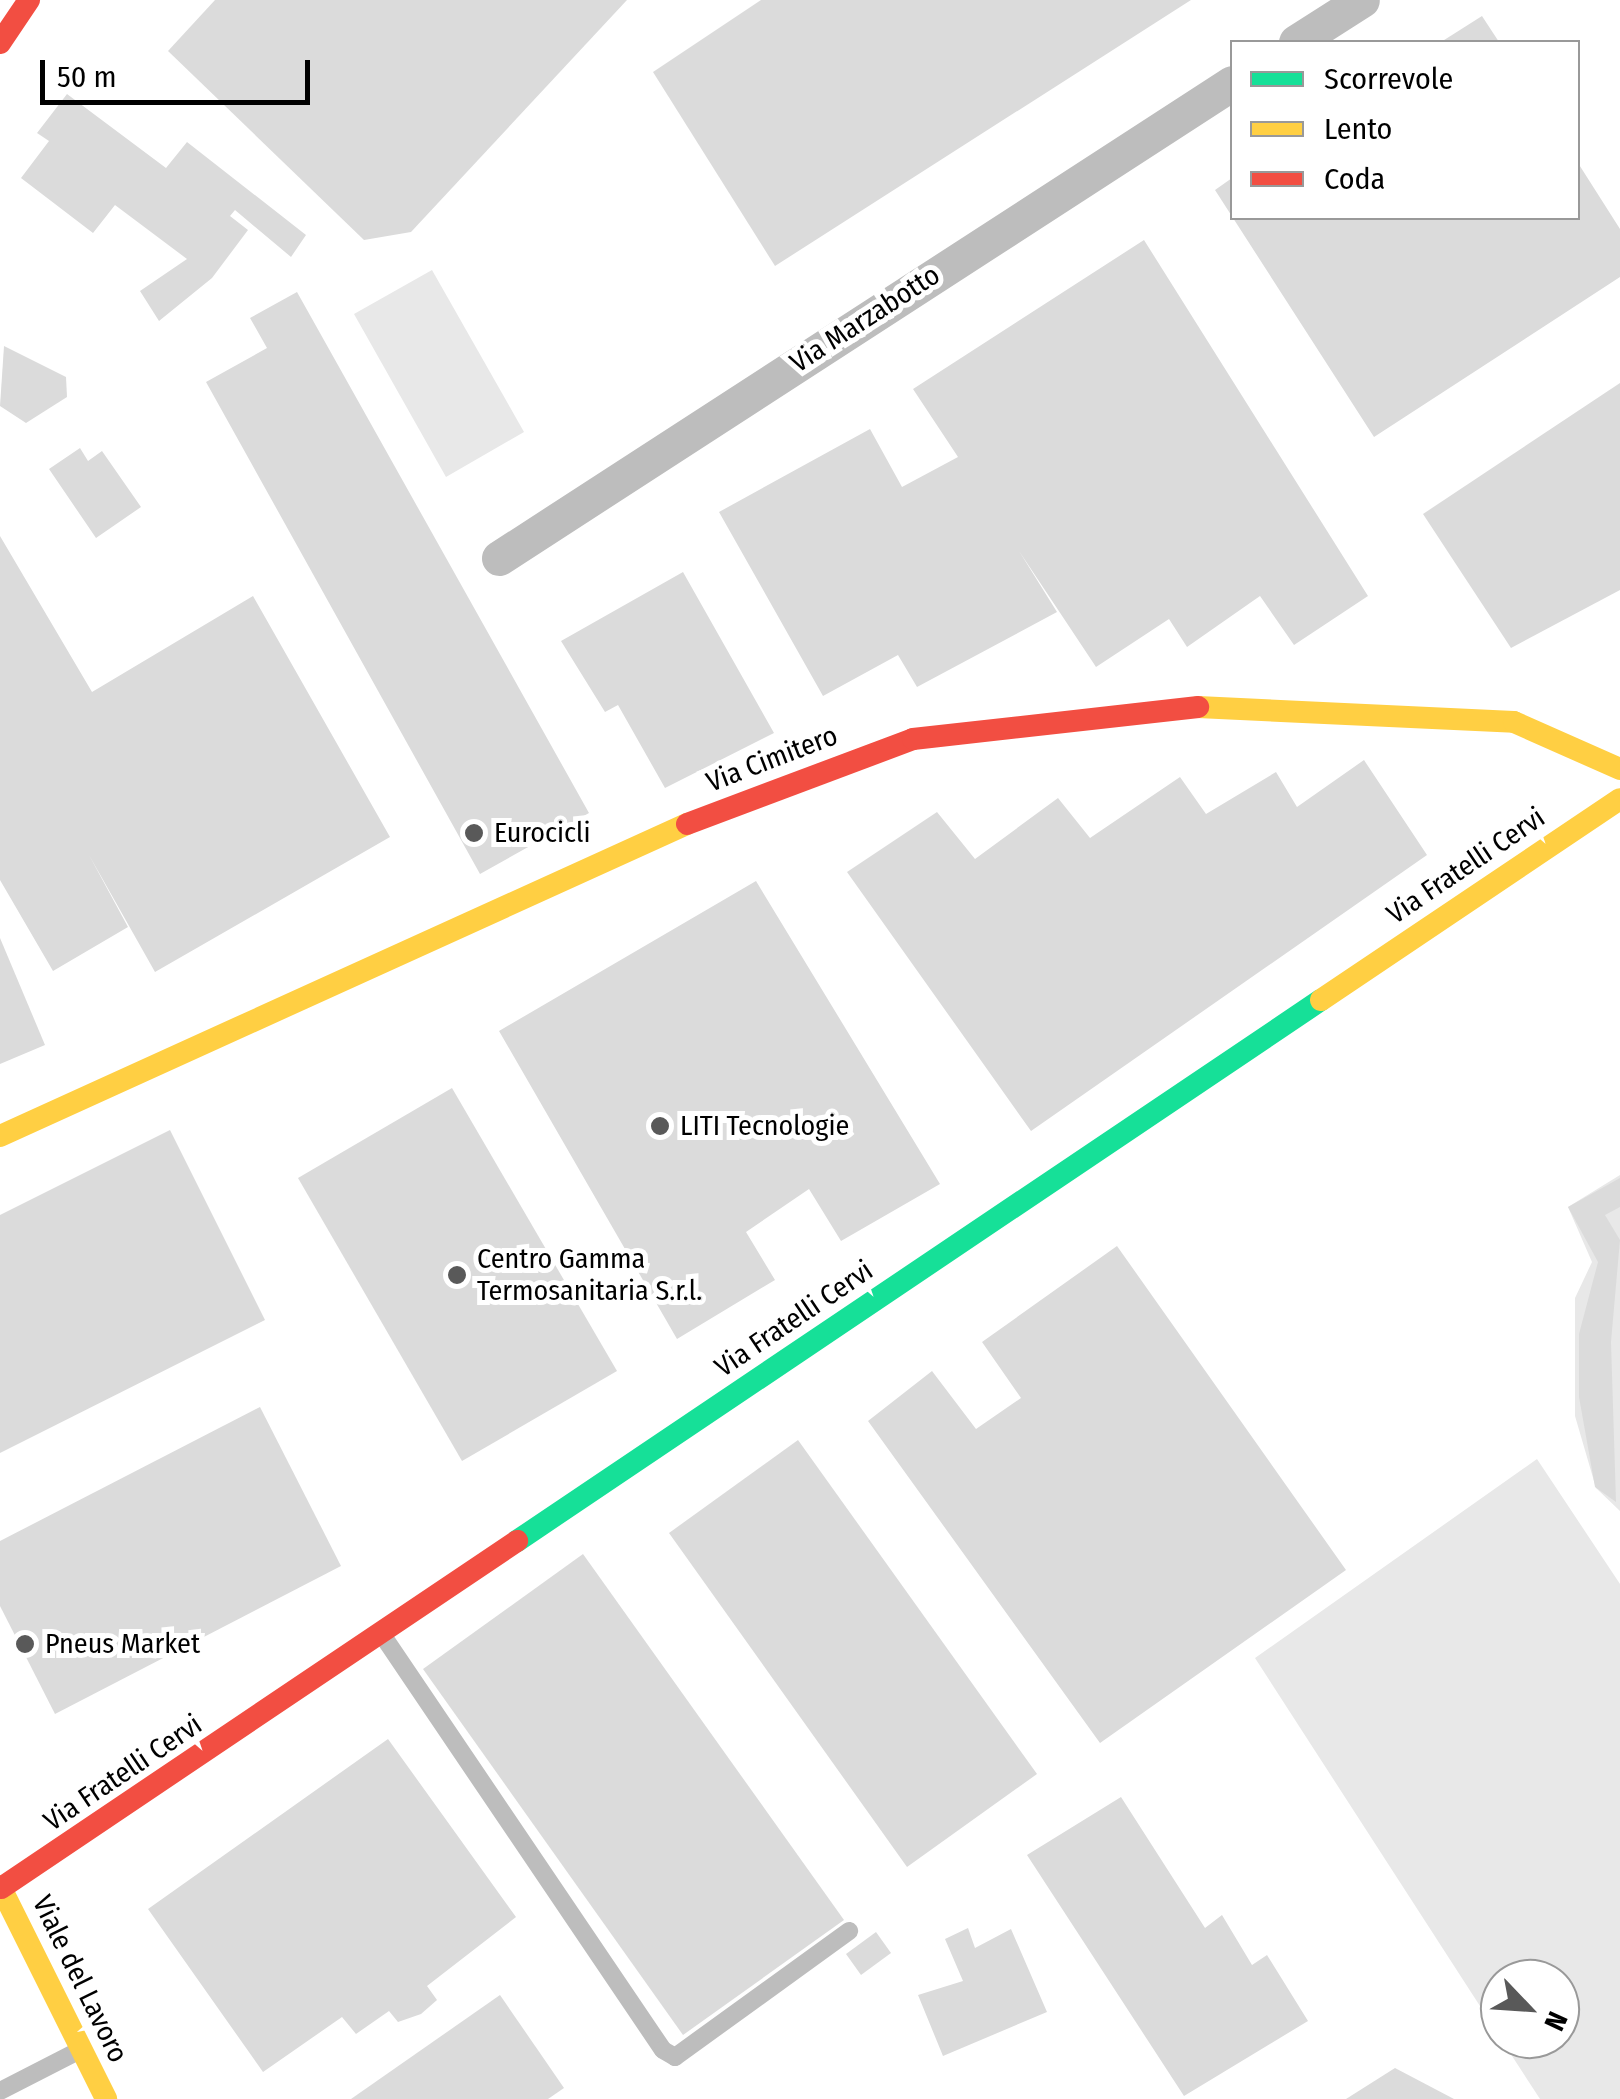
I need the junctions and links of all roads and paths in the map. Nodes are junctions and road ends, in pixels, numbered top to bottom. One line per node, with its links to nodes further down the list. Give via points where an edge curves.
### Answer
1 (28, 0): 4 (street)
2 (1362, 0): 3 (street)
3 (1299, 40)
4 (0, 43)
5 (1230, 85): 6 (street, Via Marzabotto)
6 (499, 558)
7 (1620, 769): 9 (street, Via Cimitero, via 1514,722 1225,704 913,740 797,777 612,857)
8 (1620, 799): 10 (street, Via Fratelli Cervi)
9 (0, 1136)
10 (380, 1633): 11 (street, Via Fratelli Cervi); 12 (lane, via 662,2050 675,2058)
11 (1, 1887): 13 (street, Viale del Lavoro)
12 (848, 1931)
13 (80, 2050): 14 (lane); 15 (street, Viale del Lavoro)
14 (0, 2091)
15 (106, 2099)

